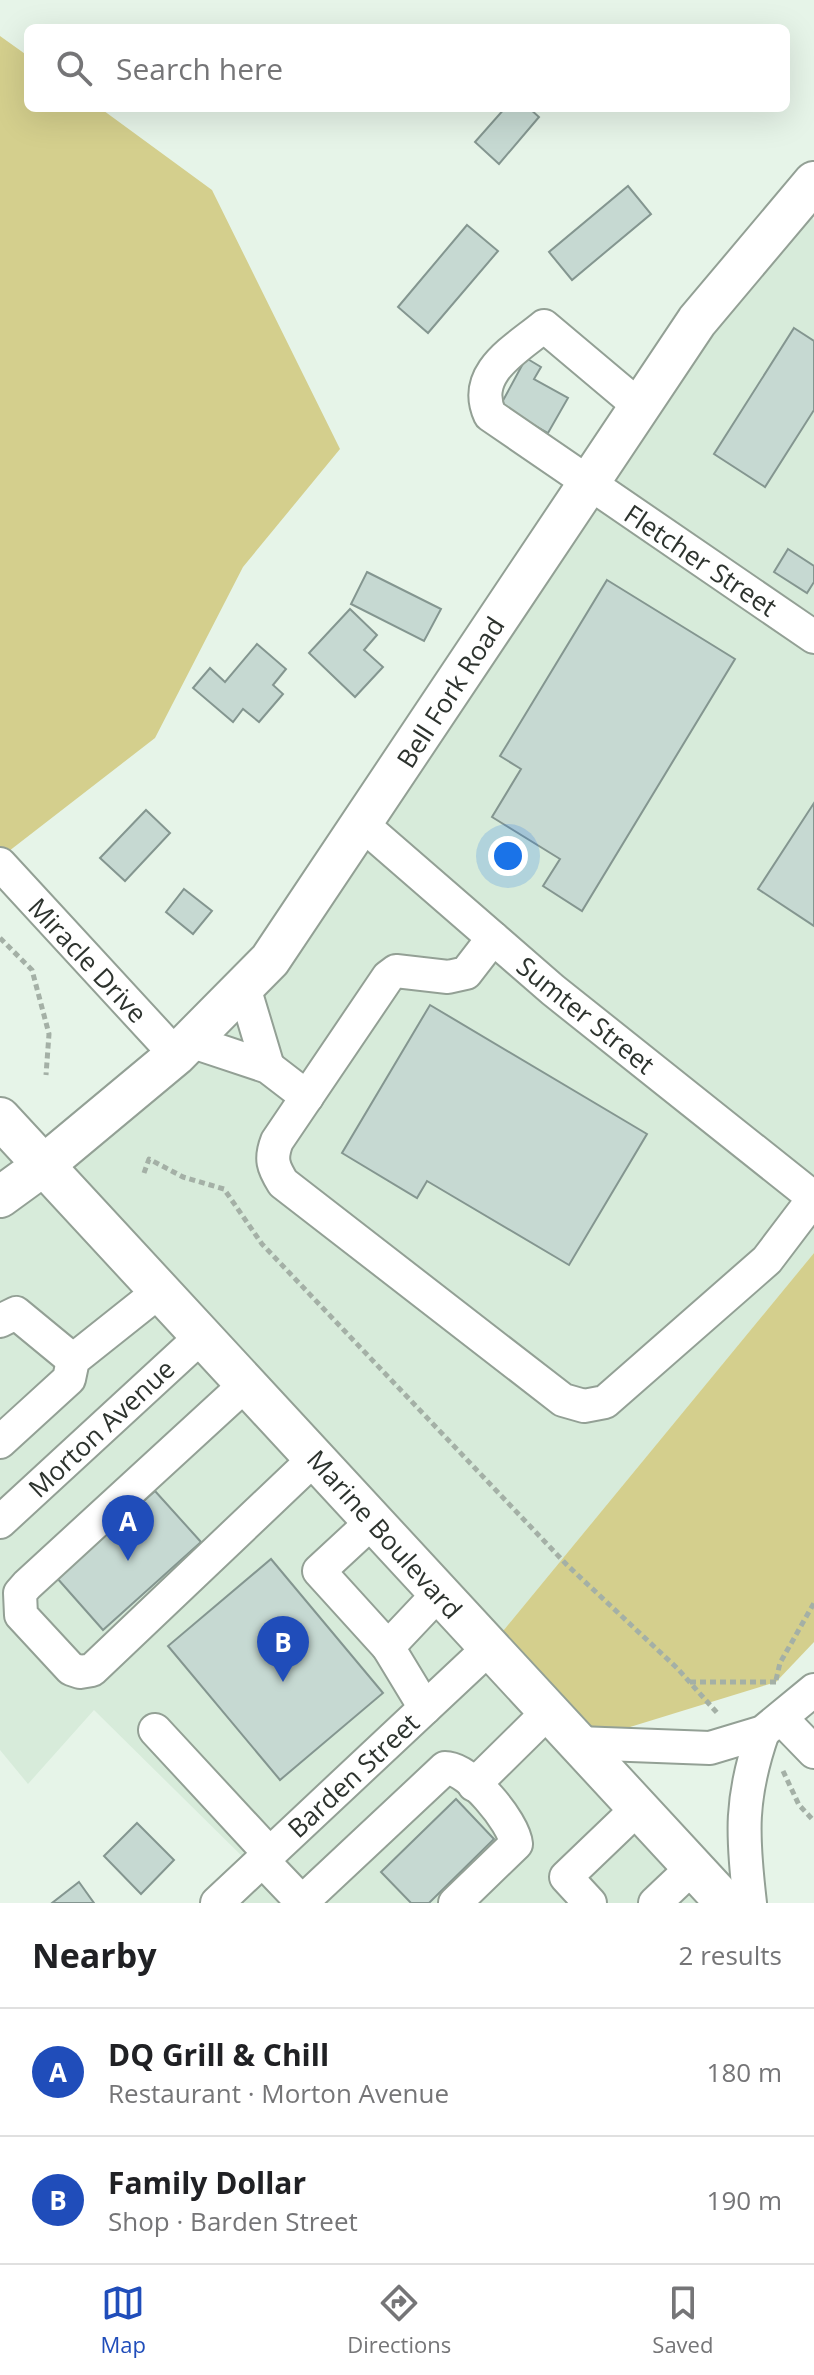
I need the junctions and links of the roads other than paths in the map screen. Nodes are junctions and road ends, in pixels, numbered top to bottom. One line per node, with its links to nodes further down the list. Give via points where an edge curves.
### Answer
1 (810, 191): 2 (main road, Bell Fork Road, via 697,321)
2 (639, 406): 3 (main road, Bell Fork Road); 3 (street, Fletcher Street, via 544,326 486,380 482,398 490,415)
3 (588, 482): 4 (street, Fletcher Street); 5 (main road, Bell Fork Road)
4 (814, 637)
5 (363, 825): 7 (street, Sumter Street); 8 (main road, Bell Fork Road, via 270,960)
6 (0, 864): 9 (street, Miracle Drive)
7 (493, 938): 11 (street, via 466,973 448,977 396,971 388,977); 15 (street, Sumter Street)
8 (244, 987): 9 (main road, Bell Fork Road); 10 (street)
9 (183, 1048): 10 (street); 13 (main road, Bell Fork Road)
10 (268, 1067): 11 (street)
11 (307, 1097): 15 (street, via 271,1155 283,1183 563,1400 584,1406 605,1402 767,1260)
12 (0, 1118): 13 (main road, Marine Boulevard)
13 (44, 1165): 14 (main road, Bell Fork Road); 16 (main road, Marine Boulevard)
14 (0, 1197)
15 (814, 1198)
16 (161, 1290): 18 (main road, Marine Boulevard); 19 (street)
17 (0, 1321): 19 (street, via 16,1313)
18 (203, 1335): 20 (main road, Marine Boulevard); 24 (street, Morton Avenue)
19 (73, 1360): 21 (street, via 69,1379)
20 (247, 1383): 22 (main road, Marine Boulevard); 22 (street, via 27,1585 20,1593 21,1615 71,1669 92,1670)
21 (0, 1442)
22 (315, 1458): 23 (main road, Marine Boulevard)
23 (373, 1521): 25 (main road, Marine Boulevard); 26 (street, via 319,1571)
24 (0, 1522)
25 (439, 1593): 26 (street); 27 (main road, Marine Boulevard)
26 (388, 1647): 29 (street)
27 (489, 1648): 29 (street, Barden Street); 30 (main road, Marine Boulevard)
28 (814, 1690): 32 (street)
29 (425, 1708): 37 (street, Barden Street)
30 (548, 1712): 33 (main road, Marine Boulevard); 35 (street)
31 (155, 1730): 37 (street)
32 (760, 1735): 33 (street, via 710,1748); 34 (street); 45 (street, via 746,1784 742,1839)
33 (578, 1743): 36 (main road, Marine Boulevard)
34 (814, 1752)
35 (474, 1785): 40 (street, via 454,1768 437,1773); 41 (street, via 510,1822 516,1844)
36 (638, 1808): 38 (main road, Marine Boulevard); 42 (street, via 566,1877)
37 (266, 1857): 39 (street, Barden Street); 40 (street)
38 (693, 1867): 43 (street); 44 (main road, Marine Boulevard)
39 (217, 1903)
40 (302, 1903)
41 (455, 1903)
42 (590, 1903)
43 (655, 1903)
44 (726, 1903)
45 (750, 1903)

